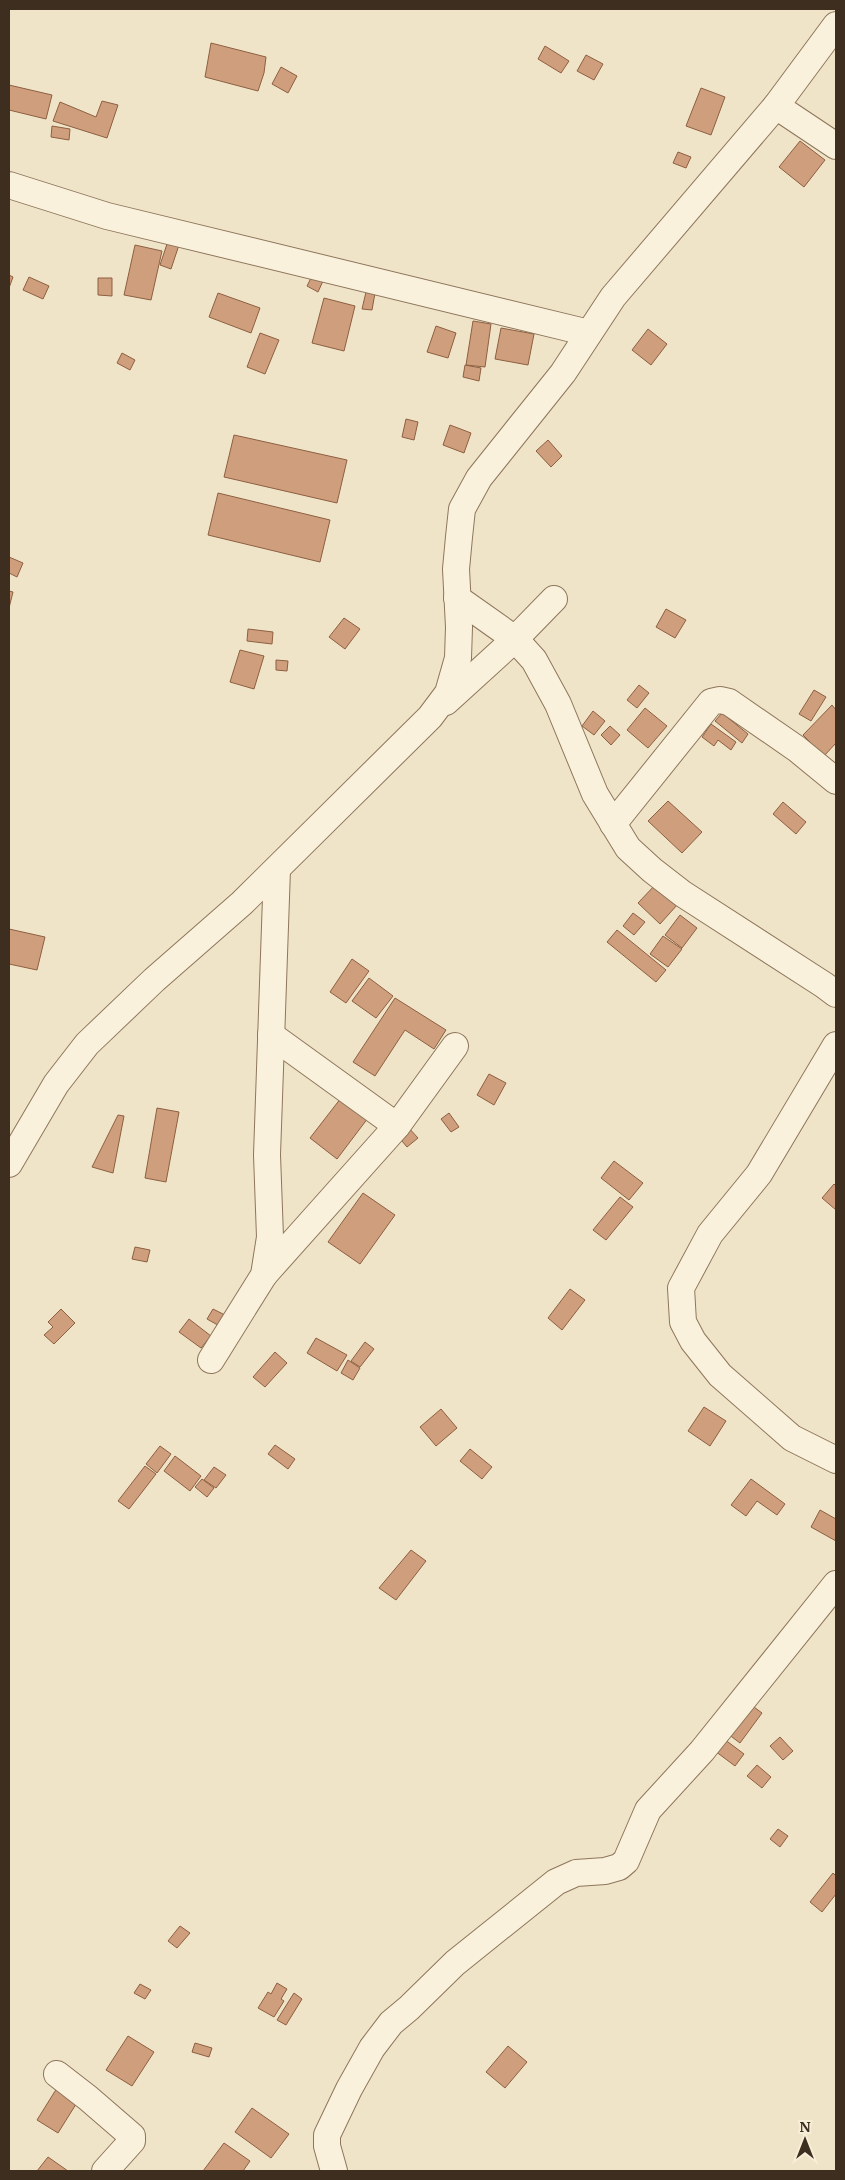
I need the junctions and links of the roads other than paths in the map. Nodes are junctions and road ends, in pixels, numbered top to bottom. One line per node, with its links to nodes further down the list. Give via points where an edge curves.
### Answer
1 (836, 25): 2 (street)
2 (776, 106): 3 (street); 5 (street, via 613,297)
3 (836, 146)
4 (9, 185): 5 (street, via 107,216)
5 (589, 333): 6 (street, via 563,373 479,478 462,509 456,569)
6 (457, 598): 8 (street); 9 (street, via 458,658 448,693)
7 (554, 599): 8 (street)
8 (515, 639): 9 (street); 11 (street, via 534,660 547,682 595,794)
9 (430, 717): 12 (street)
10 (836, 780): 11 (street, via 729,702 720,700 711,702)
11 (613, 824): 13 (street, via 628,848 683,894)
12 (277, 869): 14 (street); 18 (street, via 87,1044 56,1084)
13 (836, 994)
14 (271, 1035): 17 (street); 19 (street, via 267,1155 270,1237)
15 (836, 1045): 21 (street, via 759,1174 710,1234 681,1288 681,1304 683,1322 693,1341 720,1375 792,1438)
16 (455, 1046): 17 (street)
17 (397, 1126): 19 (street)
18 (9, 1164)
19 (264, 1275): 20 (street)
20 (211, 1360)
21 (836, 1460)
22 (836, 1584): 25 (street, via 708,1744 648,1810 626,1861 619,1867 576,1873 556,1882 455,1963 391,2023 372,2048 327,2135)
23 (57, 2074): 24 (street, via 132,2136 132,2141)
24 (105, 2171)
25 (334, 2171)

